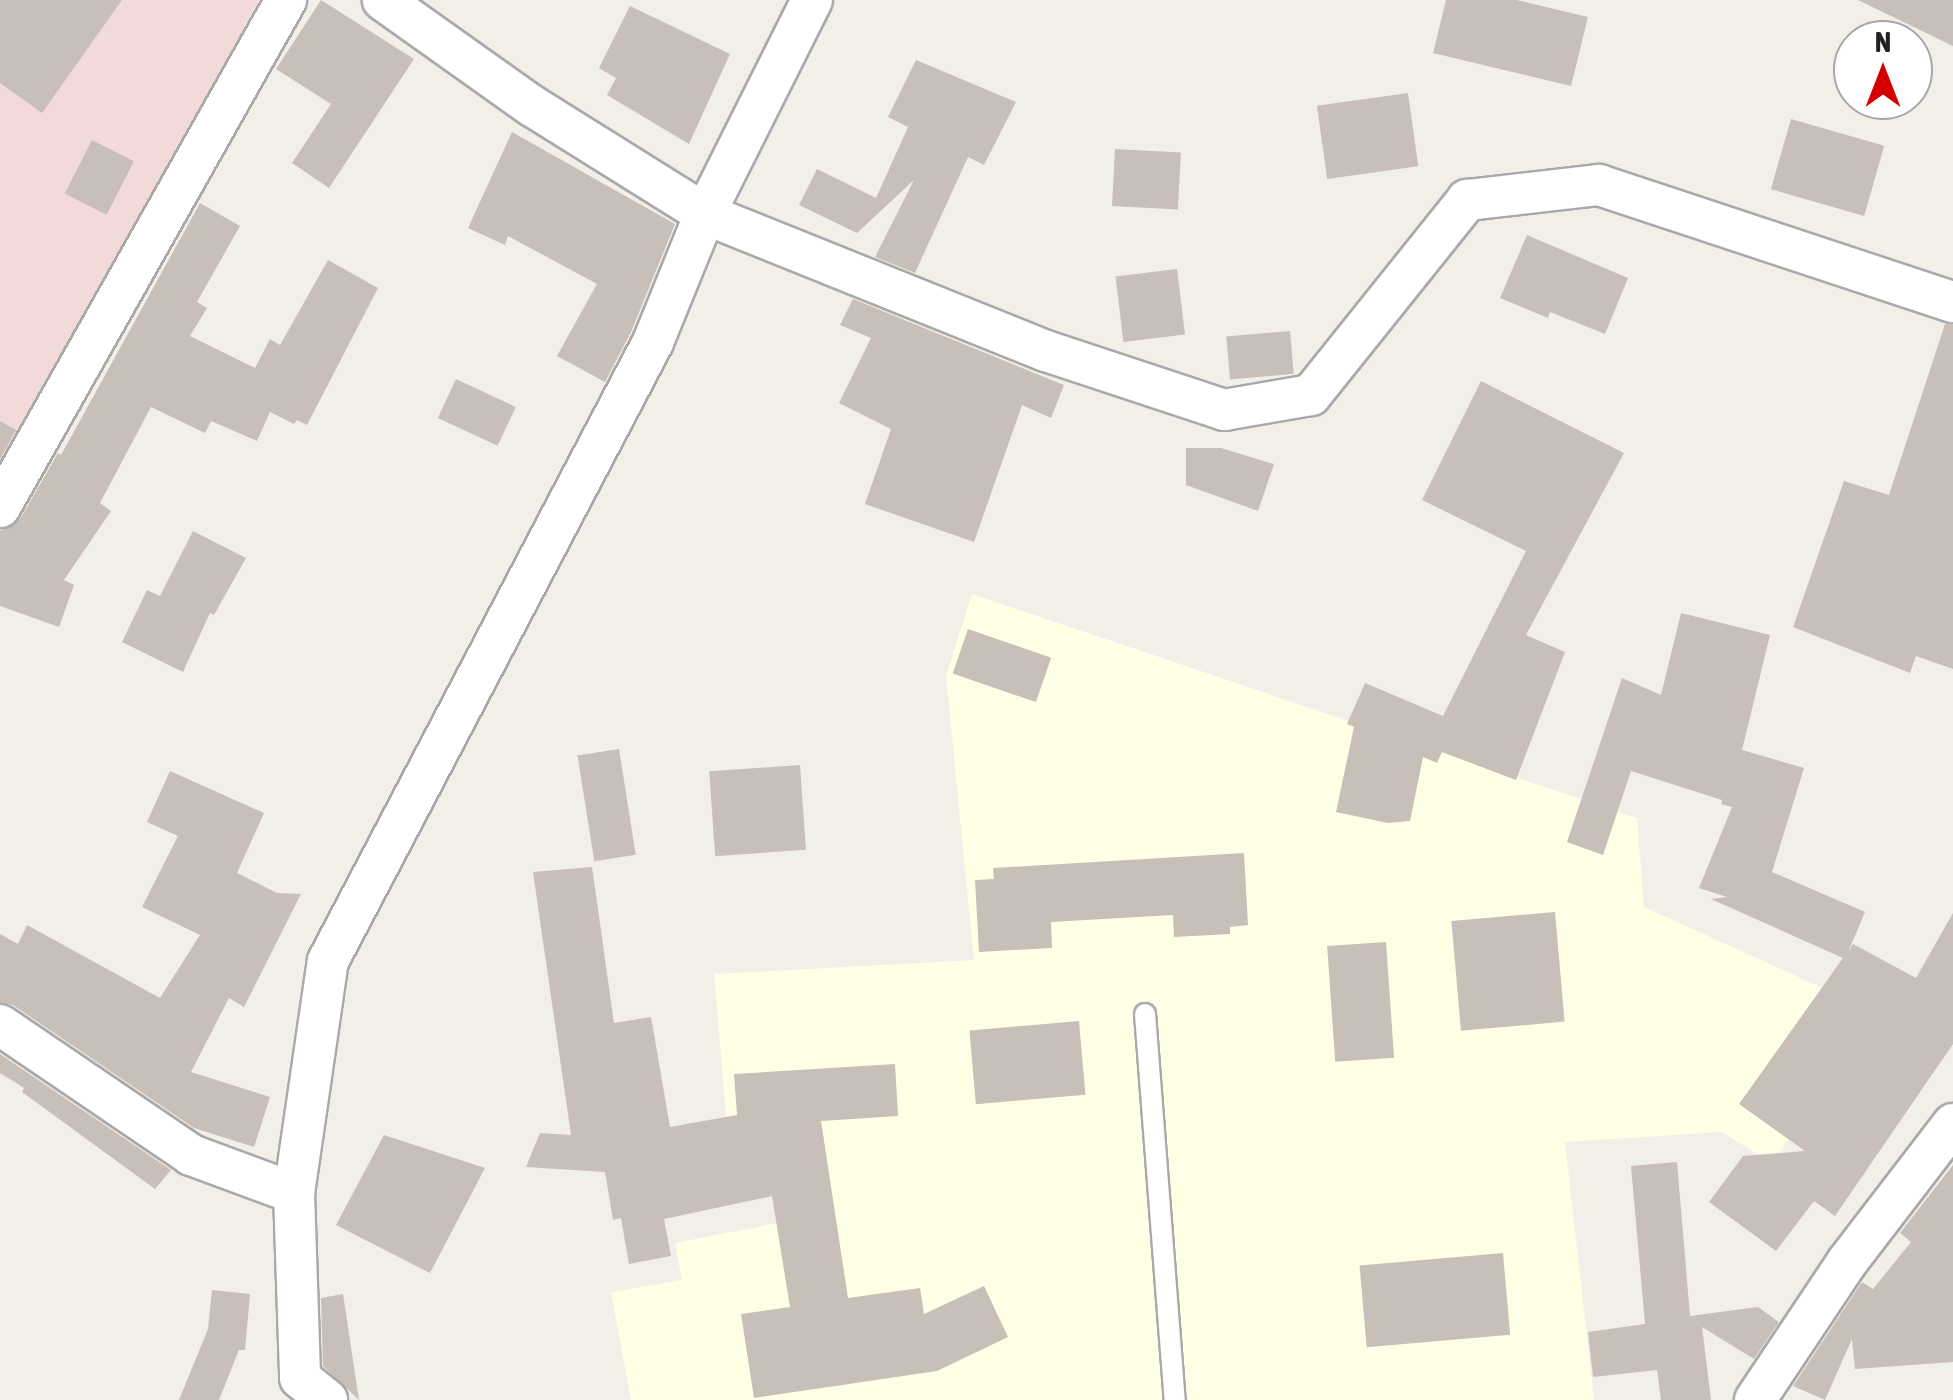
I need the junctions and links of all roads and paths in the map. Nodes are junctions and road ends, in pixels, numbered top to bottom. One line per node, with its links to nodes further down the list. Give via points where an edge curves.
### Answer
1 (286, 0): 6 (street)
2 (384, 0): 4 (street, via 532,106)
3 (812, 0): 4 (street)
4 (704, 214): 5 (street, via 1046,351 1224,410 1312,394 1466,200 1599,185); 10 (street, via 653,342 328,962)
5 (1953, 302)
6 (0, 507)
7 (1145, 1014): 12 (lane)
8 (0, 1026): 10 (street, via 192,1155)
9 (1953, 1124): 13 (street, via 1847,1262)
10 (294, 1193): 11 (street, via 300,1378)
11 (327, 1400)
12 (1174, 1400)
13 (1756, 1400)

